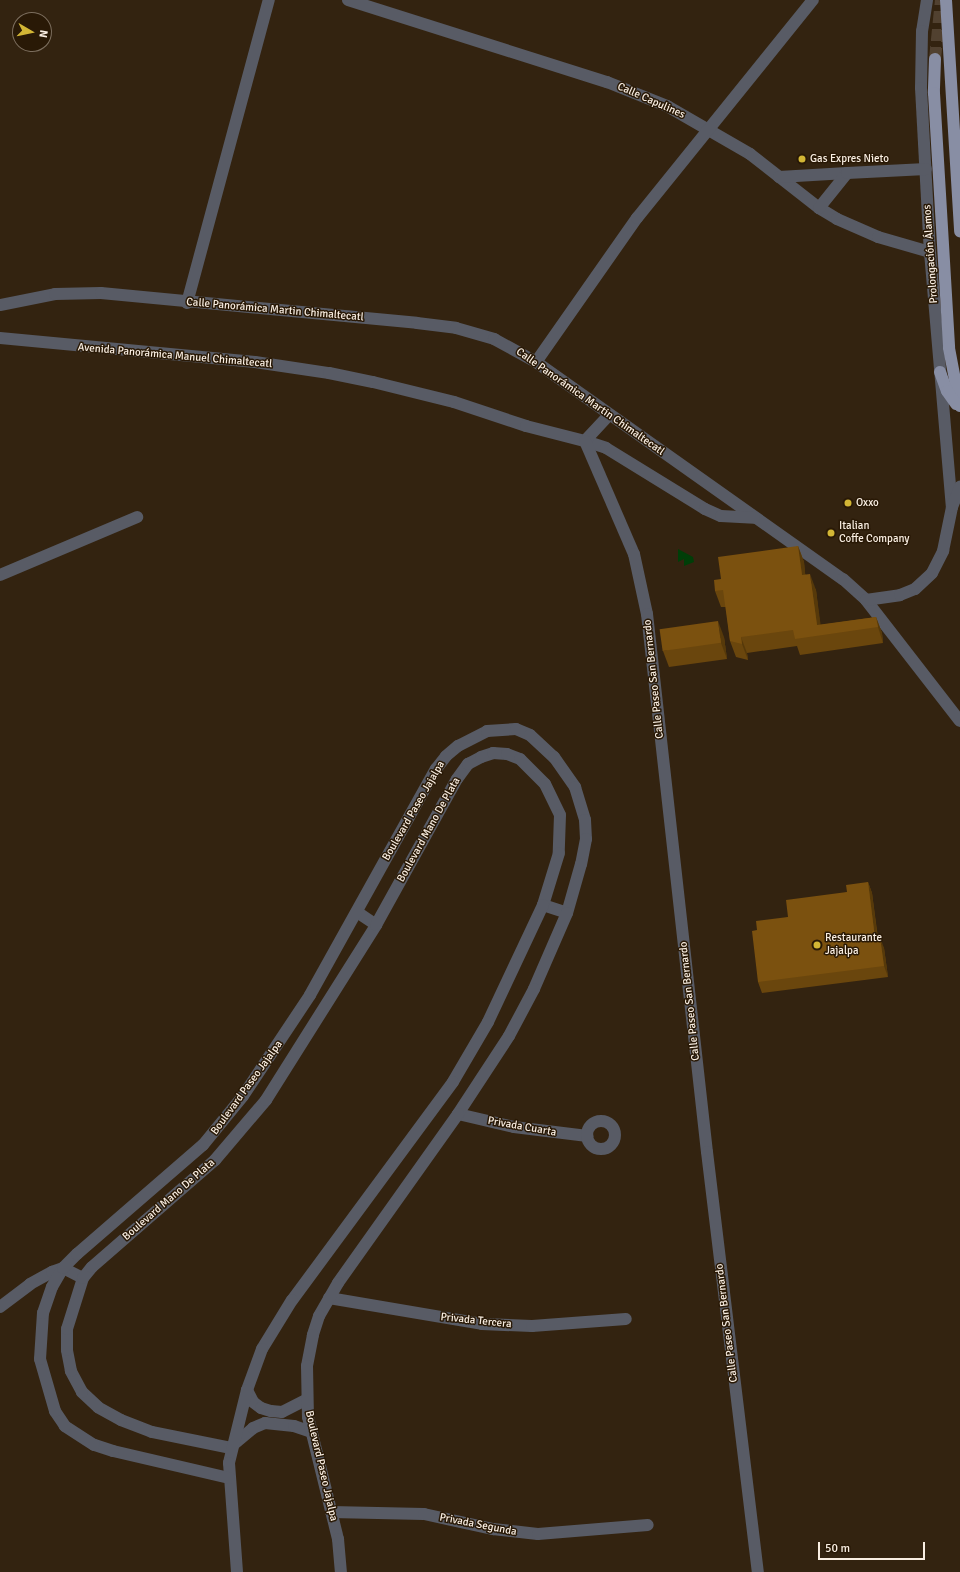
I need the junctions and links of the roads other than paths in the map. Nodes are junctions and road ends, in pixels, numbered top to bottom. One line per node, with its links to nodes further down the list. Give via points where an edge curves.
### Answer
1 (269, 0): 15 (street)
2 (348, 0): 6 (street, Calle Capulines)
3 (813, 0): 8 (street)
4 (927, 0): 9 (street, Prolongación Álamos, via 921,58)
5 (946, 0): 13 (main road)
6 (378, 5): 8 (street, Calle Capulines, via 607,82 667,106)
7 (935, 59): 20 (main road, via 934,93 949,348)
8 (708, 128): 11 (street, Calle Capulines); 18 (street, via 632,224)
9 (926, 169): 10 (street); 14 (street, Prolongación Álamos)
10 (847, 173): 11 (street); 12 (street)
11 (779, 177): 12 (street, Calle Capulines)
12 (819, 208): 14 (street, Calle Capulines, via 878,237)
13 (960, 232)
14 (930, 252): 19 (street, Prolongación Álamos)
15 (187, 303): 16 (street, Calle Panorámica Martin Chimaltecatl, via 81,292 54,294); 18 (street, Calle Panorámica Martin Chimaltecatl, via 456,328 494,339)
16 (0, 305)
17 (0, 338): 22 (street, Avenida Panorámica Manuel Chimaltecatl, via 255,362 329,372 454,402 526,426)
18 (536, 362): 21 (street, Calle Panorámica Martin Chimaltecatl)
19 (940, 372): 20 (main road, via 947,390); 24 (street, Prolongación Álamos)
20 (960, 407)
21 (609, 415): 22 (street); 26 (street, Calle Panorámica Martin Chimaltecatl)
22 (586, 441): 26 (street, Avenida Panorámica Manuel Chimaltecatl, via 606,448 705,509 721,516); 50 (street, Calle Paseo San Bernardo, via 634,554 647,614 706,1152)
23 (960, 487): 24 (street, Prolongación Álamos)
24 (952, 507): 28 (street, Prolongación Álamos, via 943,551 938,564 925,581 900,596)
25 (137, 517): 27 (street)
26 (754, 518): 28 (street, Calle Panorámica Martin Chimaltecatl, via 843,579)
27 (0, 575)
28 (866, 600): 29 (street, Calle Panorámica Martin Chimaltecatl)
29 (960, 721)
30 (543, 905): 32 (street); 33 (street, Boulevard Mano De Plata, via 559,853 560,815 554,797 532,769 520,759 507,754 493,753 481,756 468,764 457,779); 41 (street, Boulevard Mano De Plata, via 519,960 471,1053 430,1115 273,1328)
31 (357, 912): 32 (street, Boulevard Paseo Jajalpa, via 446,756 473,737 501,729 516,729 542,744 575,787 581,802 586,839); 33 (street); 36 (street, Boulevard Paseo Jajalpa, via 286,1033 221,1126 179,1168)
32 (567, 913): 34 (street, Boulevard Paseo Jajalpa, via 534,989)
33 (376, 925): 37 (street, Boulevard Mano De Plata, via 251,1119 191,1183 92,1267)
34 (458, 1114): 35 (street, Privada Cuarta, via 520,1128); 38 (street, Boulevard Paseo Jajalpa)
35 (587, 1136)
36 (63, 1268): 37 (street); 39 (street, via 30,1284); 45 (street, Boulevard Paseo Jajalpa, via 52,1287 43,1313 39,1337 45,1384 55,1410 65,1426 94,1445)
37 (83, 1278): 44 (street, Boulevard Mano De Plata, via 67,1330 71,1371 82,1392 98,1407 121,1420 152,1432)
38 (329, 1298): 40 (street, Privada Tercera, via 488,1324 532,1326); 42 (street, Boulevard Paseo Jajalpa, via 313,1335 307,1366)
39 (0, 1307)
40 (626, 1319)
41 (247, 1390): 42 (street, via 253,1402 271,1411 282,1412); 44 (street, Boulevard Mano De Plata)
42 (306, 1400): 43 (street, Boulevard Paseo Jajalpa)
43 (311, 1432): 44 (street, via 294,1426 265,1423 242,1435); 46 (street, Boulevard Paseo Jajalpa)
44 (231, 1448): 45 (street, Boulevard Mano De Plata)
45 (229, 1478): 48 (street, Boulevard Mano De Plata)
46 (331, 1512): 47 (street, Privada Segunda, via 424,1514 493,1530 538,1534); 49 (street, Boulevard Paseo Jajalpa, via 338,1538)
47 (648, 1525)
48 (237, 1572)
49 (341, 1572)
50 (758, 1572)

